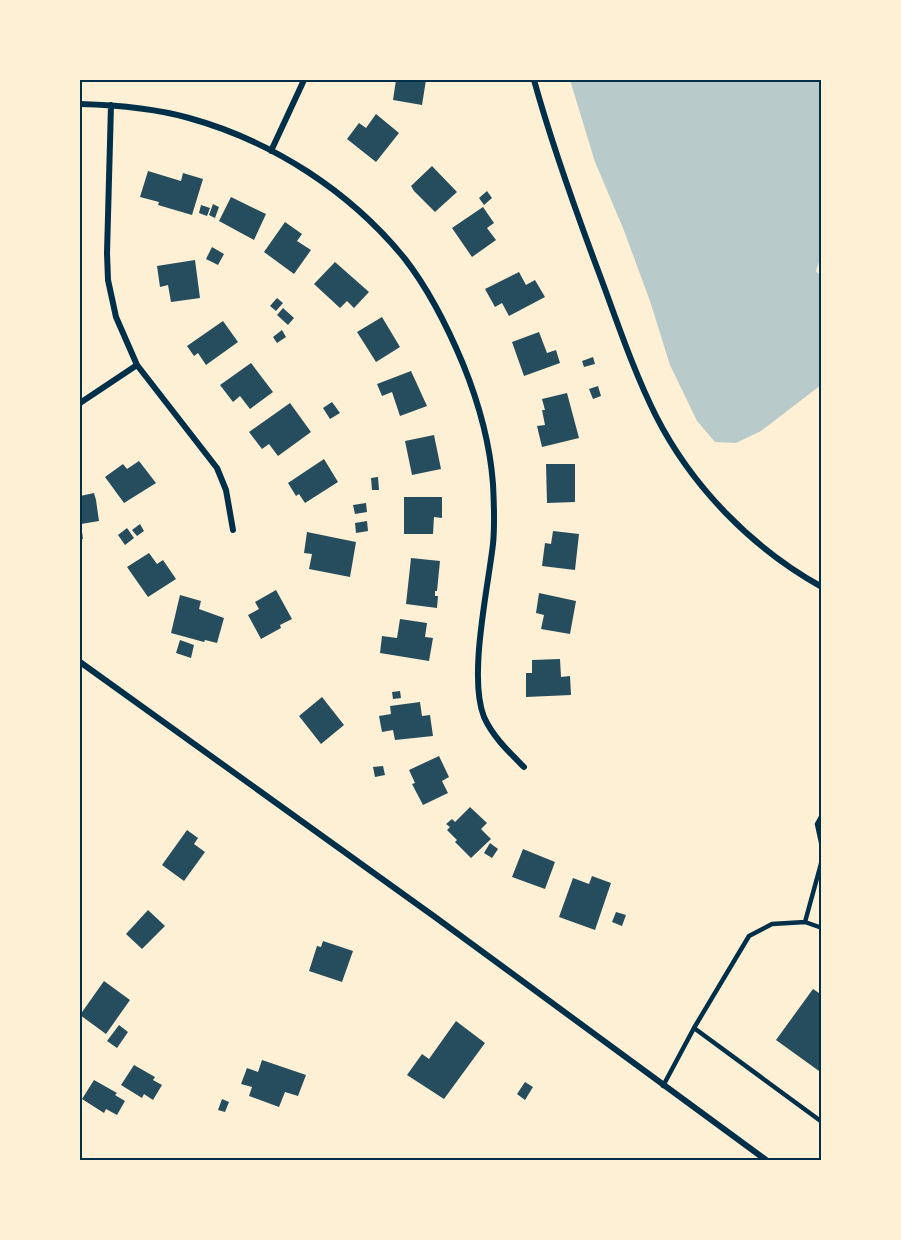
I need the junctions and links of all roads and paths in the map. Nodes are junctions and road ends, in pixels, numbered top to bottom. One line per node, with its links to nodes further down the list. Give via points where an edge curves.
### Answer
1 (304, 80): 5 (street)
2 (534, 80): 9 (street, via 568,188 657,419 720,506 768,550)
3 (80, 104): 4 (street)
4 (111, 105): 5 (street, via 188,117); 6 (street, via 108,280 116,317)
5 (270, 151): 11 (street, via 314,175 348,201 406,260 445,323 470,381 493,482 494,541 478,668 480,698 491,731)
6 (137, 365): 7 (street); 8 (street, via 217,468)
7 (80, 403)
8 (234, 530)
9 (822, 587)
10 (80, 662): 18 (street)
11 (524, 767)
12 (822, 815): 13 (lane, via 817,824)
13 (822, 847)
14 (822, 860): 15 (lane)
15 (805, 922): 16 (lane); 17 (lane, via 772,924 749,936)
16 (822, 928)
17 (694, 1028): 18 (lane); 19 (lane)
18 (663, 1086): 20 (street)
19 (822, 1122)
20 (766, 1161)

